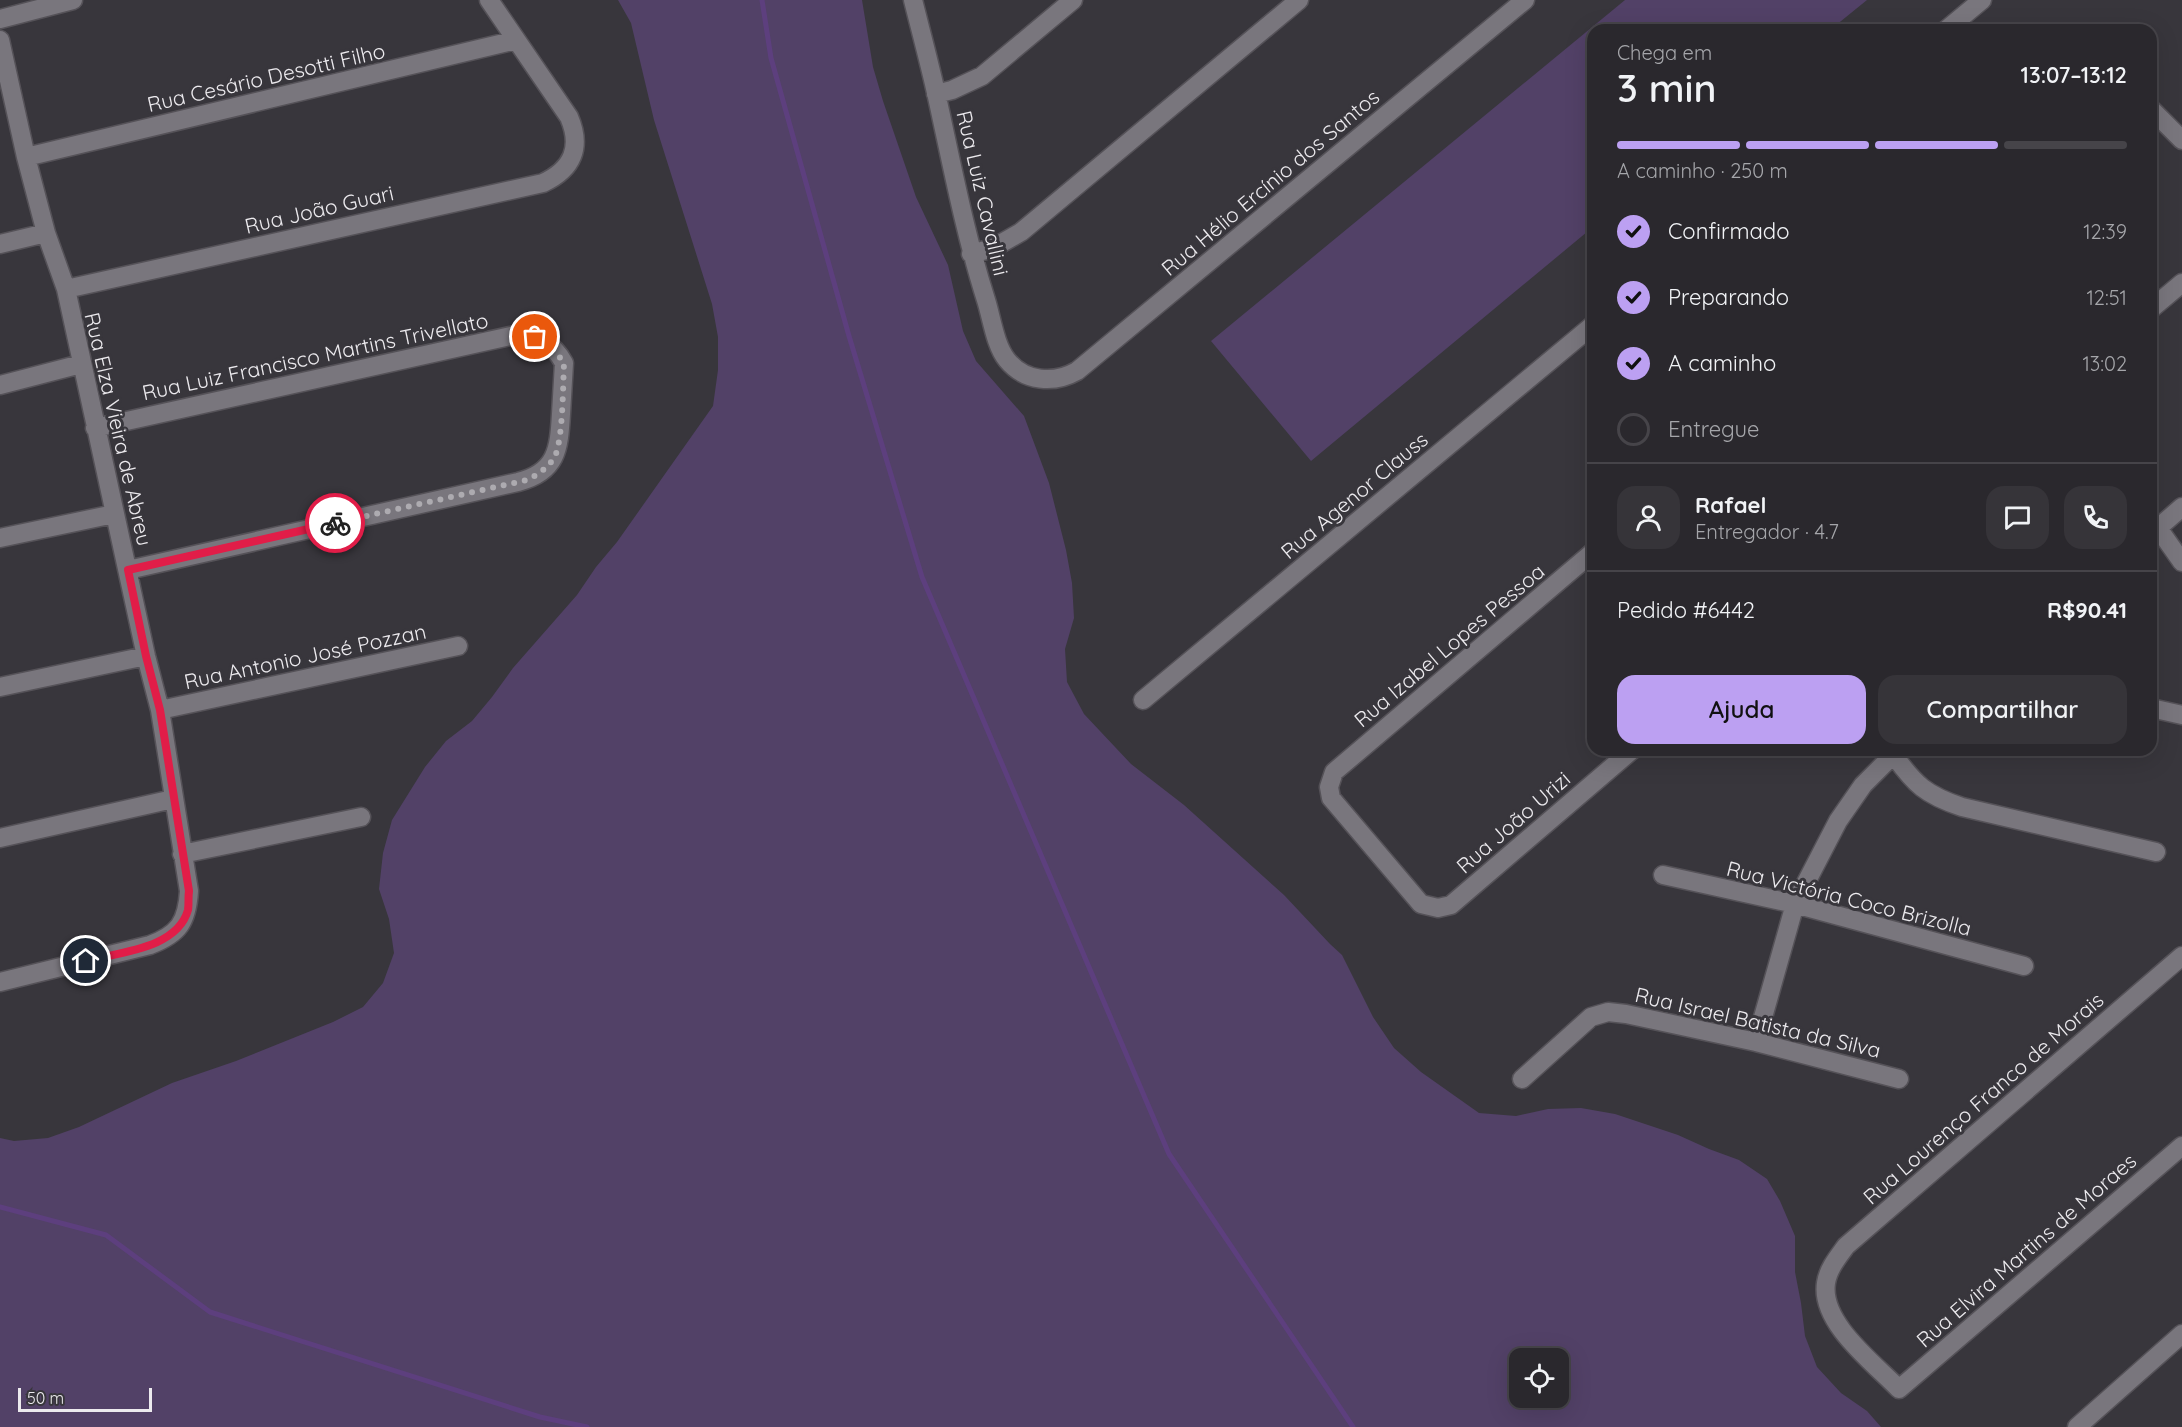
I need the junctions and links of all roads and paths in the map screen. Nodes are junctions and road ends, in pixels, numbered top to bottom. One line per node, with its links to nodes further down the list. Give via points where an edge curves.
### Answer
1 (73, 0): 8 (street)
2 (489, 0): 11 (street)
3 (913, 0): 12 (street, Rua Luiz Cavallini)
4 (1073, 0): 12 (street, via 982,76)
5 (1299, 0): 19 (street, via 1021,232 993,248)
6 (1524, 0): 25 (street, Rua Hélio Ercínio dos Santos, via 1077,371 1061,378)
7 (1982, 0): 9 (street)
8 (0, 19)
9 (1953, 24)
10 (0, 40): 13 (street, Rua Elza Vieira de Abreu)
11 (516, 40): 16 (street, Rua Cesário Desotti Filho); 21 (street, Rua João Guari, via 574,129 573,157 555,177 543,183)
12 (936, 94): 19 (street, Rua Luiz Cavallini)
13 (7, 104): 16 (street, Rua Elza Vieira de Abreu)
14 (2157, 115): 15 (street)
15 (2182, 140)
16 (26, 157): 17 (street, Rua Elza Vieira de Abreu)
17 (46, 233): 18 (street); 21 (street, Rua Elza Vieira de Abreu)
18 (0, 244)
19 (971, 254): 25 (street, Rua Luiz Cavallini, via 1002,352 1013,366)
20 (2182, 283): 22 (street)
21 (66, 289): 24 (street, Rua Elza Vieira de Abreu)
22 (2157, 304)
23 (1587, 330): 39 (street, Rua Agenor Clauss)
24 (81, 364): 26 (street); 27 (street, Rua Elza Vieira de Abreu)
25 (1036, 378)
26 (0, 385)
27 (96, 428): 29 (street, Rua Elza Vieira de Abreu); 35 (street, Rua Luiz Francisco Martins Trivellato, via 515,335 544,341 564,363 559,446 550,463 527,480)
28 (2182, 507): 30 (street)
29 (114, 514): 32 (street); 35 (street, Rua Elza Vieira de Abreu)
30 (2157, 528)
31 (2157, 534): 34 (street)
32 (0, 538)
33 (1587, 557): 52 (street, Rua Izabel Lopes Pessoa, via 1334,772 1329,787 1331,798 1421,904 1437,908)
34 (2182, 562)
35 (128, 570): 37 (street, Rua Elza Vieira de Abreu)
36 (458, 646): 41 (street, Rua Antonio José Pozzan)
37 (146, 656): 38 (street); 41 (street, Rua Elza Vieira de Abreu)
38 (0, 687)
39 (1143, 700)
40 (2157, 709): 42 (street)
41 (160, 710): 46 (street, Rua Elza Vieira de Abreu)
42 (2182, 715)
43 (1625, 756): 52 (street, Rua João Urizi)
44 (1891, 756): 53 (street, via 1838,820)
45 (1897, 756): 49 (street, via 1912,781 1944,801)
46 (173, 798): 48 (street); 50 (street, Rua Elza Vieira de Abreu)
47 (361, 817): 50 (street)
48 (0, 837)
49 (2156, 852)
50 (182, 854): 56 (street, Rua Elza Vieira de Abreu, via 188,909 180,926 167,938)
51 (1663, 875): 53 (street, Rua Victória Coco Brizolla)
52 (1451, 904)
53 (1796, 904): 55 (street, Rua Victória Coco Brizolla); 57 (street)
54 (2182, 956): 62 (street, Rua Lourenço Franco de Morais, via 1845,1246 1826,1283 1828,1308 1837,1324)
55 (2024, 966)
56 (0, 982)
57 (1756, 1042): 58 (street, Rua Israel Batista da Silva, via 1626,1014 1600,1014 1591,1017); 59 (street, Rua Israel Batista da Silva)
58 (1522, 1079)
59 (1899, 1079)
60 (2182, 1146): 62 (street, Rua Elvira Martins de Moraes)
61 (2182, 1334): 63 (street)
62 (1899, 1389)
63 (2077, 1427)

